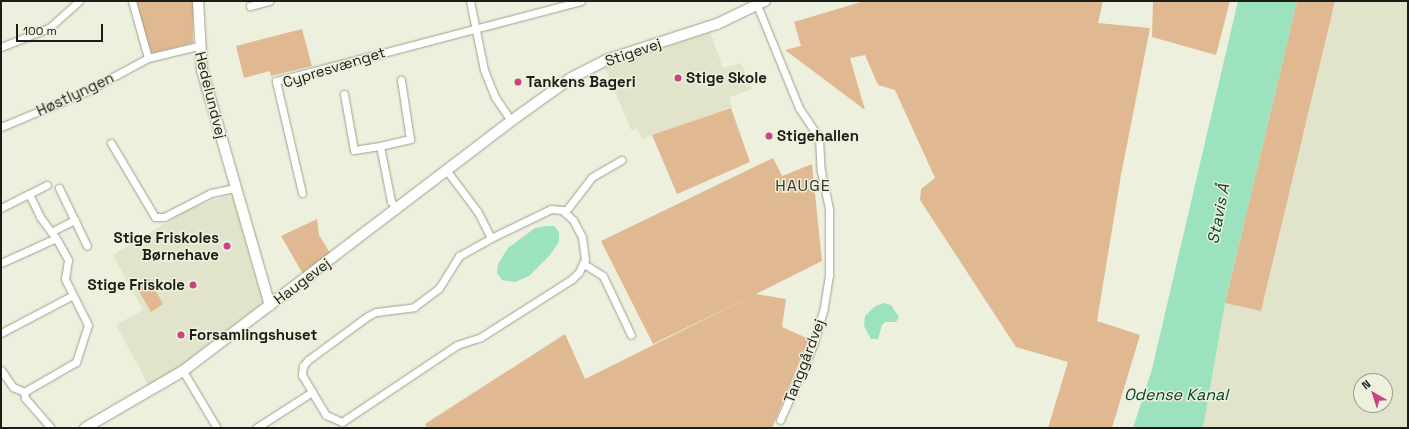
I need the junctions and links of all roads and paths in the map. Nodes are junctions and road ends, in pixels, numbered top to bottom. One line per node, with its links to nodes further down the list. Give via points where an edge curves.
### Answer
1 (79, 1): 11 (street, via 50,28)
2 (132, 1): 12 (street)
3 (198, 1): 10 (street, Hedelundvej)
4 (269, 1): 8 (street)
5 (470, 1): 9 (street)
6 (581, 1): 9 (street)
7 (761, 3): 15 (street, Stigevej, via 718,24 593,66 571,78); 45 (street, Tanggårdvej, via 799,108 819,138 821,171 829,210 829,270 823,311 814,342)
8 (250, 6)
9 (475, 28): 15 (street, via 484,70 496,97); 24 (street, Cypresvænget, via 276,81)
10 (198, 46): 12 (street, Høstlyngen); 23 (street, Hedelundvej, via 202,70)
11 (1, 47)
12 (148, 58): 16 (street, Høstlyngen, via 87,92)
13 (401, 80): 18 (street, via 410,139)
14 (344, 94): 18 (street, via 354,150)
15 (511, 121): 20 (street, Haugevej)
16 (1, 127)
17 (111, 143): 23 (street, via 155,217 164,217 211,194)
18 (380, 146): 27 (street, via 391,201)
19 (622, 160): 28 (street, via 590,178)
20 (447, 170): 27 (street, Haugevej); 31 (street, via 477,210)
21 (47, 185): 25 (street)
22 (58, 188): 29 (street)
23 (235, 188): 36 (street, Hedelundvej)
24 (302, 193)
25 (29, 194): 26 (street); 30 (street)
26 (1, 208)
27 (397, 209): 36 (street, Haugevej)
28 (566, 212): 31 (street, via 551,209); 33 (street, via 582,237)
29 (74, 220): 30 (street); 32 (street)
30 (54, 235): 34 (street); 35 (street, via 68,260 65,279)
31 (492, 238): 44 (street, via 459,256 439,288 414,307 399,311 376,312 308,360 303,366 302,375)
32 (88, 246)
33 (584, 262): 38 (street, via 603,276); 39 (street, via 572,279 481,337 457,345)
34 (1, 263)
35 (73, 295): 37 (street); 43 (street, via 88,325 76,362)
36 (270, 305): 42 (street, Haugevej)
37 (1, 333)
38 (632, 335)
39 (435, 360): 40 (street); 46 (street)
40 (439, 367)
41 (1, 370): 43 (street, via 13,387)
42 (183, 371): 48 (street, Haugevej); 49 (street)
43 (24, 392): 47 (street, via 25,398)
44 (312, 392): 46 (street, via 326,415); 50 (street)
45 (780, 420)
46 (342, 425)
47 (51, 428)
48 (85, 428)
49 (217, 428)
50 (256, 428)

